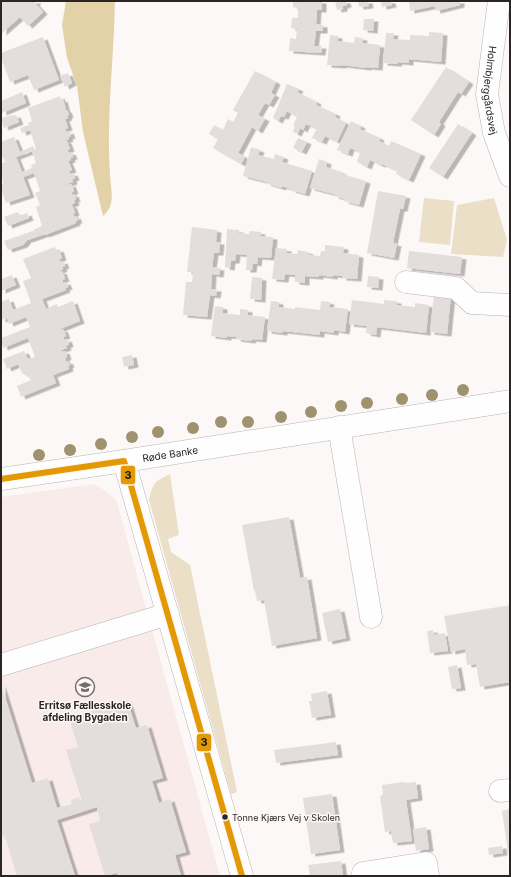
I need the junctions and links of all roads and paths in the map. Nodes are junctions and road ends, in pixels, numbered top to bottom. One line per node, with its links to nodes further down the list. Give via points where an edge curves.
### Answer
1 (499, 1): 2 (street, Holmbjerggårdsvej, via 487,94 494,133)
2 (510, 176)
3 (406, 282): 4 (street, via 456,288 472,303)
4 (510, 305)
5 (510, 401): 6 (street, Røde Banke)
6 (339, 428): 7 (street, Røde Banke); 10 (street)
7 (124, 461): 8 (street, Røde Banke); 9 (street)
8 (1, 479)
9 (168, 614): 11 (street); 13 (street)
10 (371, 617)
11 (1, 665)
12 (363, 873): 14 (street, via 426,863)
13 (242, 876)
14 (428, 876)

